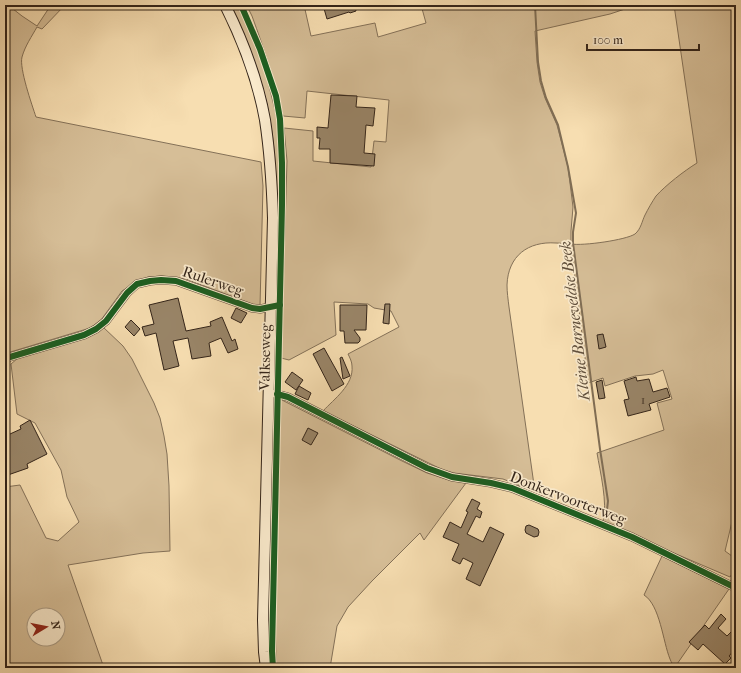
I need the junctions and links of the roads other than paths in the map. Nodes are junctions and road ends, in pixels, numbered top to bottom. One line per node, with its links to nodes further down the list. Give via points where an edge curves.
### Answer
1 (225, 5): 2 (main road, Valkseweg, via 254,78 264,120 271,170 273,218)
2 (270, 307): 3 (street, Rulerweg, via 252,308 176,281 150,281 137,284 106,321 96,329 84,335); 4 (main road, Valkseweg)
3 (5, 358)
4 (268, 393): 5 (street, Donkervoorterweg, via 288,397 427,468 452,477 512,488 632,537); 6 (main road, Valkseweg, via 263,620)
5 (736, 588)
6 (266, 668)

